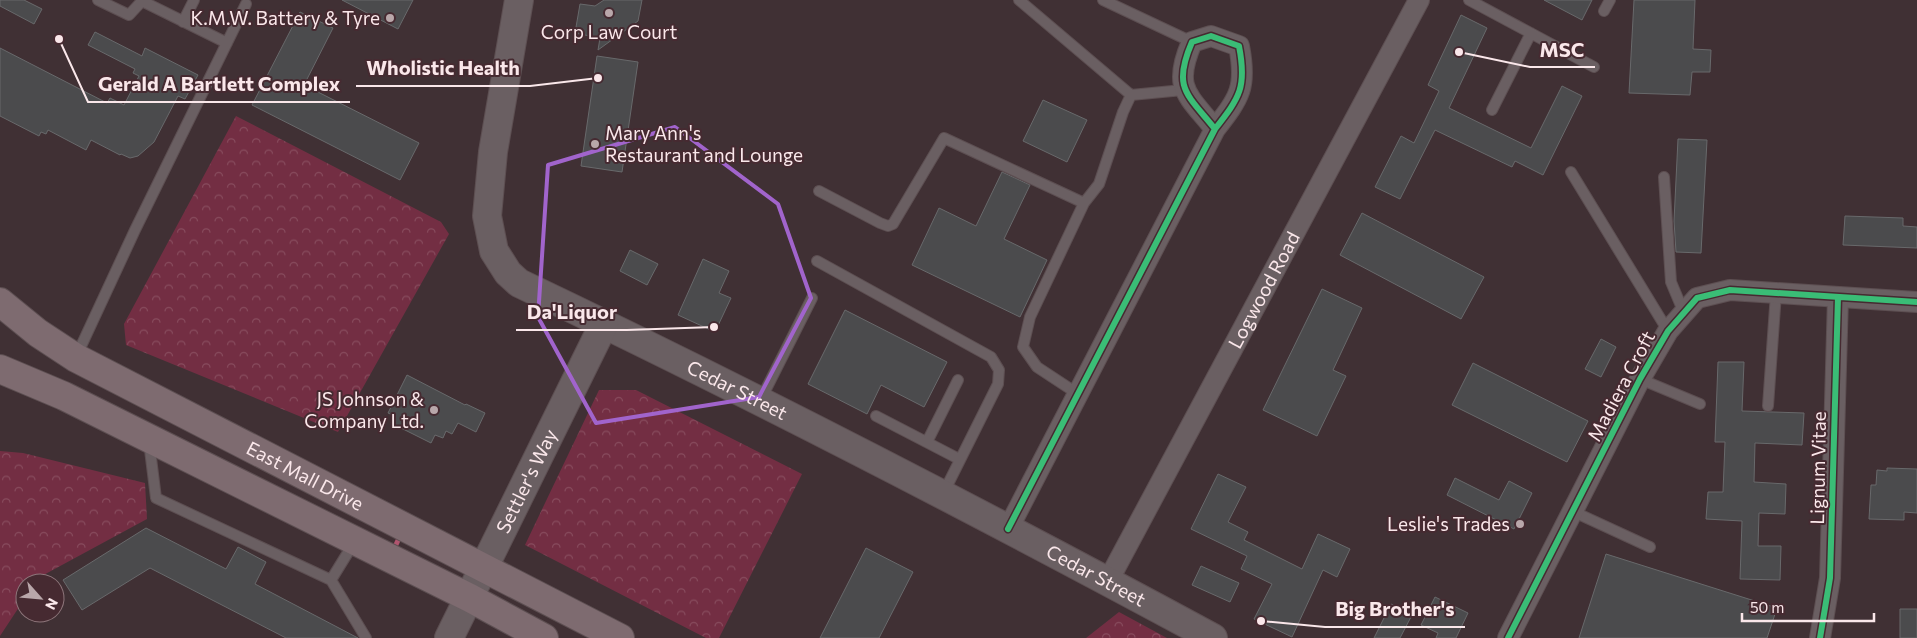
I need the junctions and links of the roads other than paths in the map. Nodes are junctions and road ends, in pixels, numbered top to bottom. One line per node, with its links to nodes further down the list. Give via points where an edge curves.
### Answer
1 (98, 0): 9 (lane, via 129,15)
2 (194, 0): 12 (lane)
3 (519, 0): 32 (main road, Cedar Street, via 493,152 487,216 490,240 500,262 519,283)
4 (1019, 0): 18 (lane)
5 (1104, 0): 14 (lane)
6 (1419, 0): 53 (street, Logwood Road)
7 (1468, 0): 13 (lane)
8 (1610, 0): 11 (lane)
9 (142, 1): 12 (lane)
10 (246, 4): 15 (lane)
11 (1604, 12)
12 (183, 22): 15 (lane)
13 (1532, 33): 16 (lane); 19 (lane)
14 (1192, 42): 17 (street, via 1183,62); 20 (street, via 1211,36 1239,46 1244,71 1237,101)
15 (227, 43): 34 (lane)
16 (1594, 66)
17 (1183, 90): 18 (lane); 20 (street)
18 (1131, 96): 24 (lane, via 1099,184)
19 (1492, 110)
20 (1215, 129): 38 (street)
21 (1571, 172): 33 (lane)
22 (1664, 177): 31 (lane, via 1671,282)
23 (819, 191): 24 (lane, via 880,223 893,224 944,138)
24 (1084, 203): 38 (lane, via 1030,317 1023,347 1037,367)
25 (817, 261): 45 (lane, via 991,357 999,370 998,384)
26 (1776, 293): 27 (street, Madiera Croft); 31 (street, Madiera Croft, via 1730,290 1697,298); 41 (lane)
27 (1838, 297): 30 (street, Madiera Croft); 61 (street, Lignum Vitae, via 1830,578)
28 (812, 298): 39 (lane)
29 (0, 302): 34 (main road, East Mall Drive)
30 (1917, 302)
31 (1684, 313): 33 (street, Madiera Croft)
32 (604, 324): 39 (main road, Cedar Street); 51 (main road, Settler's Way)
33 (1668, 331): 36 (street, Madiera Croft)
34 (76, 358): 51 (main road, East Mall Drive)
35 (0, 369): 43 (main road, East Mall Drive)
36 (1640, 379): 40 (lane); 47 (street, Madiera Croft)
37 (958, 380): 44 (lane)
38 (1078, 394): 48 (street)
39 (760, 402): 46 (main road, Cedar Street)
40 (1700, 404)
41 (1768, 406)
42 (876, 416): 44 (lane)
43 (149, 438): 49 (main road, East Mall Drive); 52 (lane, via 156,498)
44 (927, 442): 45 (lane)
45 (960, 460): 46 (lane)
46 (942, 495): 48 (main road, Cedar Street)
47 (1572, 511): 50 (lane); 60 (street, Madiera Croft)
48 (1008, 529): 53 (main road, Cedar Street)
49 (356, 540): 52 (lane); 54 (main road, East Mall Drive)
50 (1650, 547)
51 (484, 567): 54 (main road, Settler's Way); 58 (main road, East Mall Drive)
52 (331, 580): 55 (lane)
53 (1108, 581): 59 (main road, Cedar Street)
54 (470, 598): 56 (main road, Settler's Way); 57 (main road, East Mall Drive)
55 (366, 638)
56 (450, 638)
57 (544, 638)
58 (620, 638)
59 (1214, 638)
60 (1508, 638)
61 (1820, 638)

